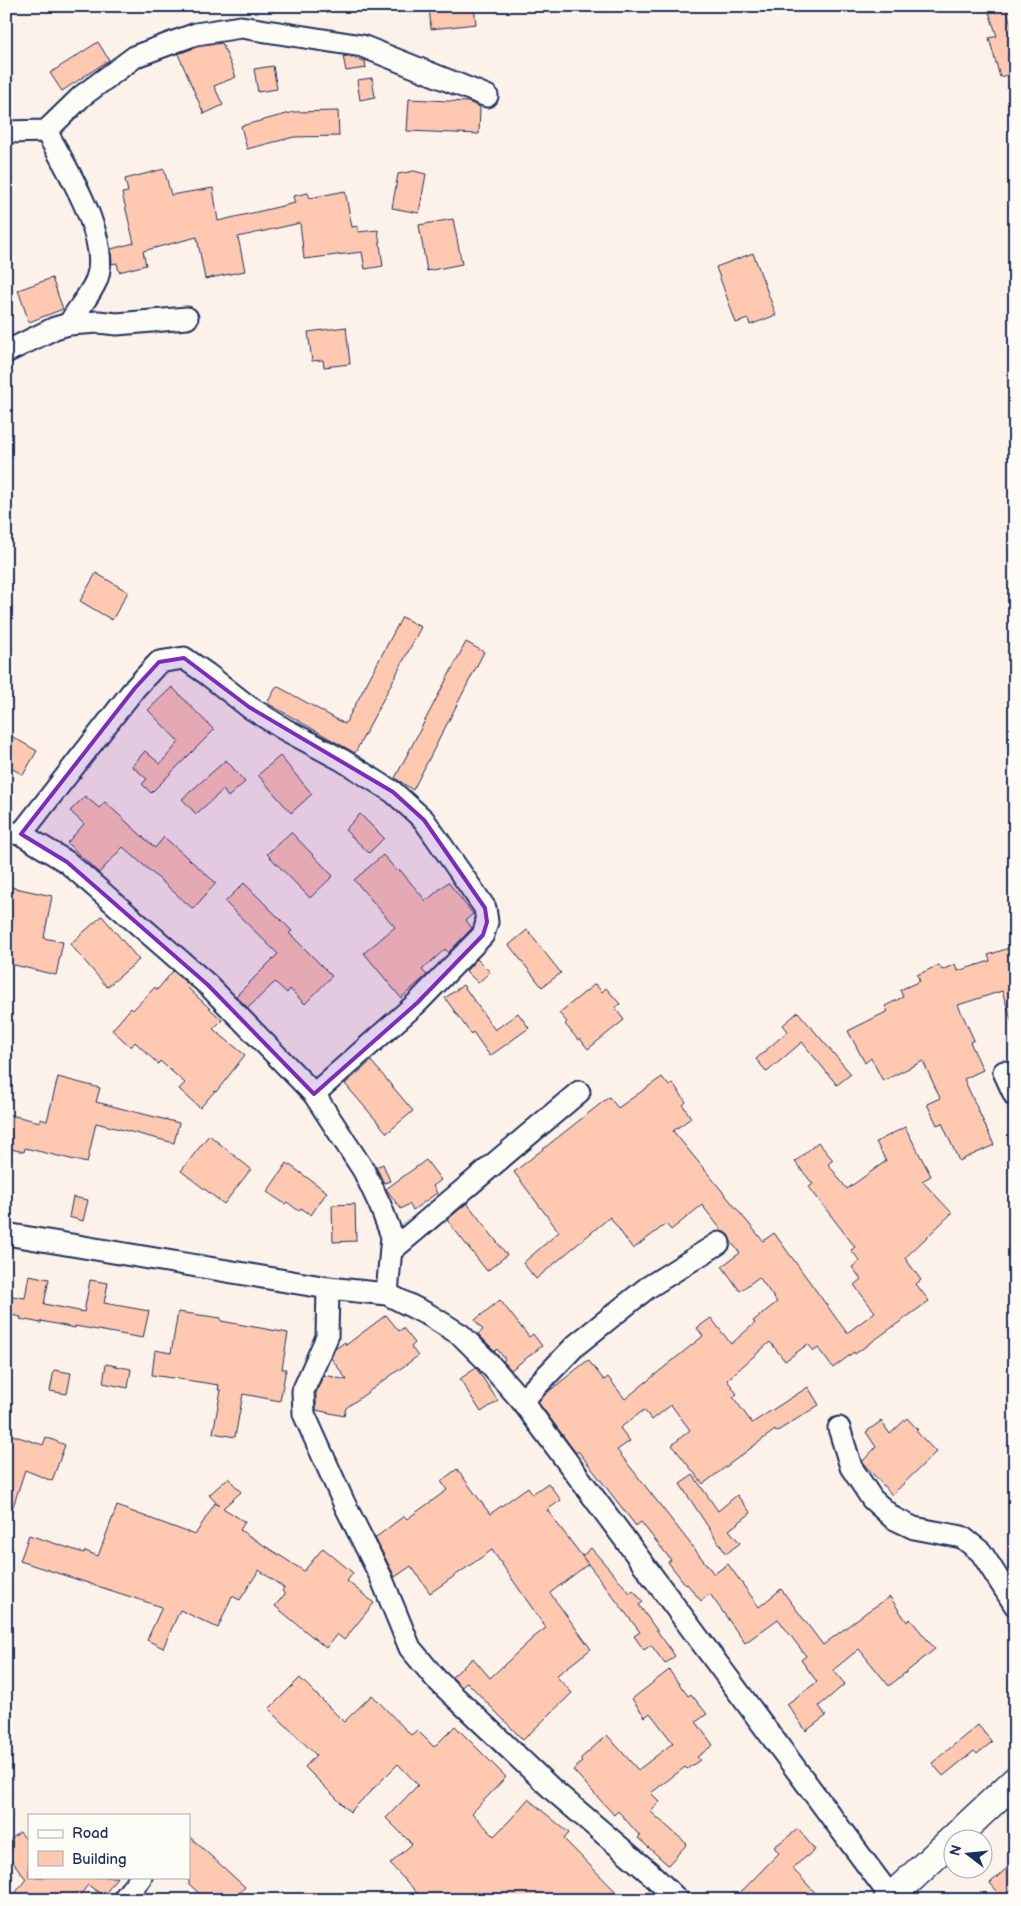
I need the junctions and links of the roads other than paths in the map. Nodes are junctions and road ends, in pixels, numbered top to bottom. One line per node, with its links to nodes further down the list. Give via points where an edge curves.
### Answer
1 (487, 96): 2 (street, via 362,46 241,27 196,34 136,56 82,96)
2 (46, 131): 3 (street); 5 (street, via 87,208 100,256 96,281)
3 (6, 132)
4 (187, 318): 5 (street)
5 (69, 324): 6 (street)
6 (6, 352)
7 (14, 833): 10 (street, via 67,862 208,985); 10 (street, via 160,662 184,658 248,707 393,792 424,820 485,908 487,922 483,935 417,1003)
8 (1004, 1072): 11 (street)
9 (579, 1092): 14 (street)
10 (314, 1094): 14 (street, via 368,1179 392,1236)
11 (1015, 1096)
12 (6, 1234): 15 (street)
13 (719, 1242): 17 (street, via 647,1288 576,1345)
14 (391, 1251): 16 (street)
15 (328, 1288): 16 (street); 24 (street, via 327,1337 304,1391 304,1414 381,1577 410,1648 436,1679 553,1790 650,1872)
16 (387, 1294): 17 (street, via 429,1314 461,1335)
17 (522, 1401): 22 (street)
18 (839, 1428): 19 (street, via 851,1467 872,1499 893,1518 914,1528 962,1537 981,1552)
19 (1015, 1605)
20 (1015, 1781): 22 (main road)
21 (141, 1878): 23 (street)
22 (890, 1898)
23 (123, 1900)
24 (678, 1900)

